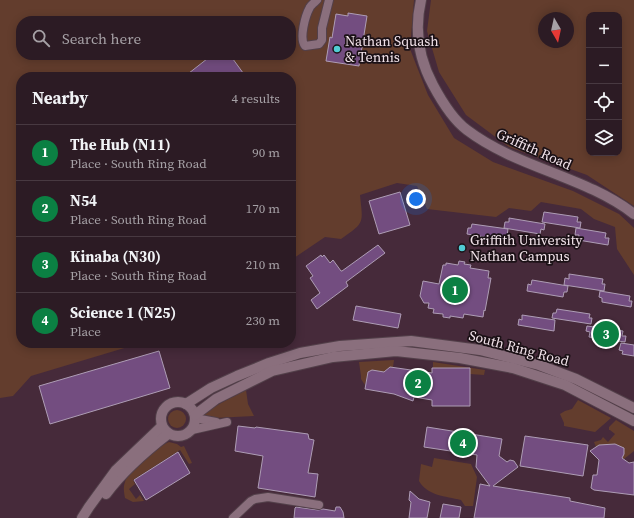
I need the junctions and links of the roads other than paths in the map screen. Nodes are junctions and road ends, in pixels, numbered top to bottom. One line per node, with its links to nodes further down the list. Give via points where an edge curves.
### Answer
1 (317, 0): 2 (street, via 310,7 302,39 305,46 320,44)
2 (329, 0)
3 (421, 0): 4 (street, Griffith Road, via 417,33 421,58 444,105 466,130 498,150 590,189)
4 (634, 214)
5 (186, 404): 6 (street, South Ring Road, via 237,376 300,353 340,346 411,341 480,350 539,365 576,379); 7 (street); 9 (street, via 176,402 166,407 161,414)
6 (634, 408)
7 (195, 416): 8 (street, South Ring Road, via 216,399 272,371 321,358 396,351 460,358 513,368 565,385); 10 (street); 10 (street, via 213,422 227,422)
8 (634, 421)
9 (165, 430): 10 (street, via 177,437); 12 (street, via 116,470); 13 (street, via 108,492)
10 (192, 430)
11 (320, 505): 14 (street, via 260,498 251,501)
12 (82, 518)
13 (90, 518)
14 (233, 518)

